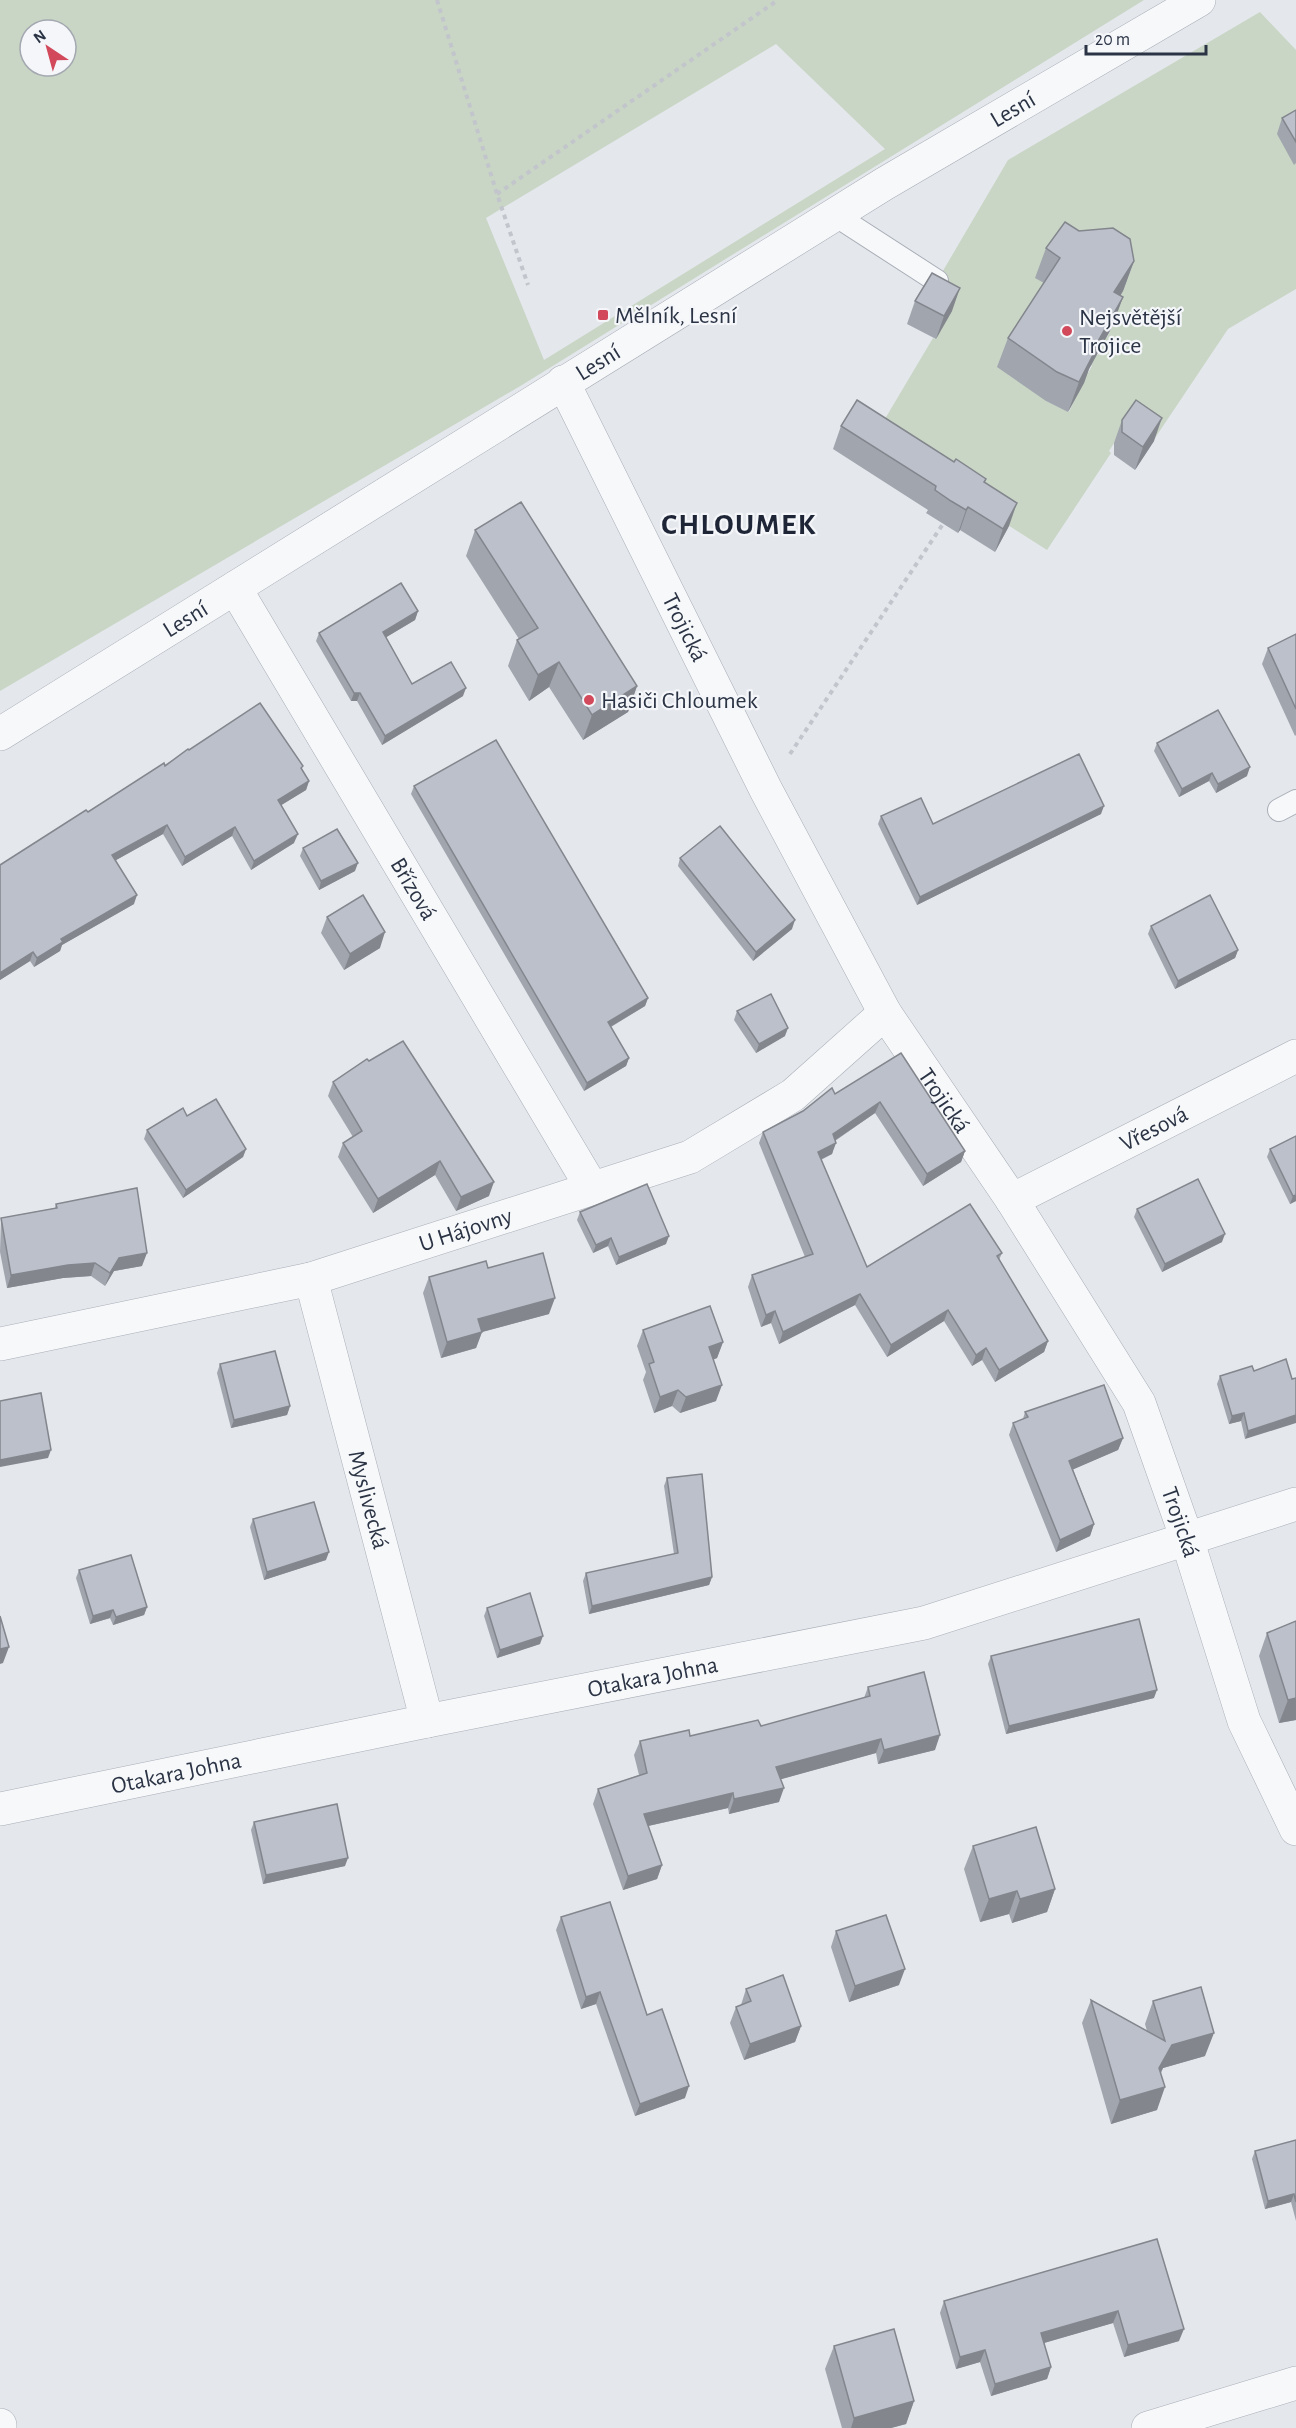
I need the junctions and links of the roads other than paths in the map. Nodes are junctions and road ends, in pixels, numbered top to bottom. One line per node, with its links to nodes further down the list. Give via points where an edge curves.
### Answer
1 (1199, 0): 2 (street, Lesní)
2 (835, 215): 3 (lane); 4 (street, Lesní)
3 (937, 281)
4 (563, 382): 5 (street, Lesní); 7 (street, Trojická, via 766,790)
5 (236, 588): 6 (street, Lesní); 9 (street, Břízová)
6 (0, 734)
7 (885, 1013): 9 (street, U Hájovny, via 793,1095 690,1157); 10 (street, Trojická)
8 (1296, 1056): 10 (street, Vřesová)
9 (592, 1188): 11 (street, U Hájovny)
10 (1012, 1200): 14 (street, Trojická, via 1138,1403)
11 (310, 1279): 12 (street, U Hájovny); 15 (street, Myslivecká)
12 (0, 1344)
13 (1296, 1504): 14 (street, Otakara Johna)
14 (1187, 1539): 15 (street, Otakara Johna, via 924,1623); 17 (street, Trojická, via 1245,1721)
15 (427, 1721): 16 (street, Otakara Johna)
16 (0, 1809)
17 (1296, 1829)
18 (1296, 2384): 19 (street)
19 (1148, 2428)

